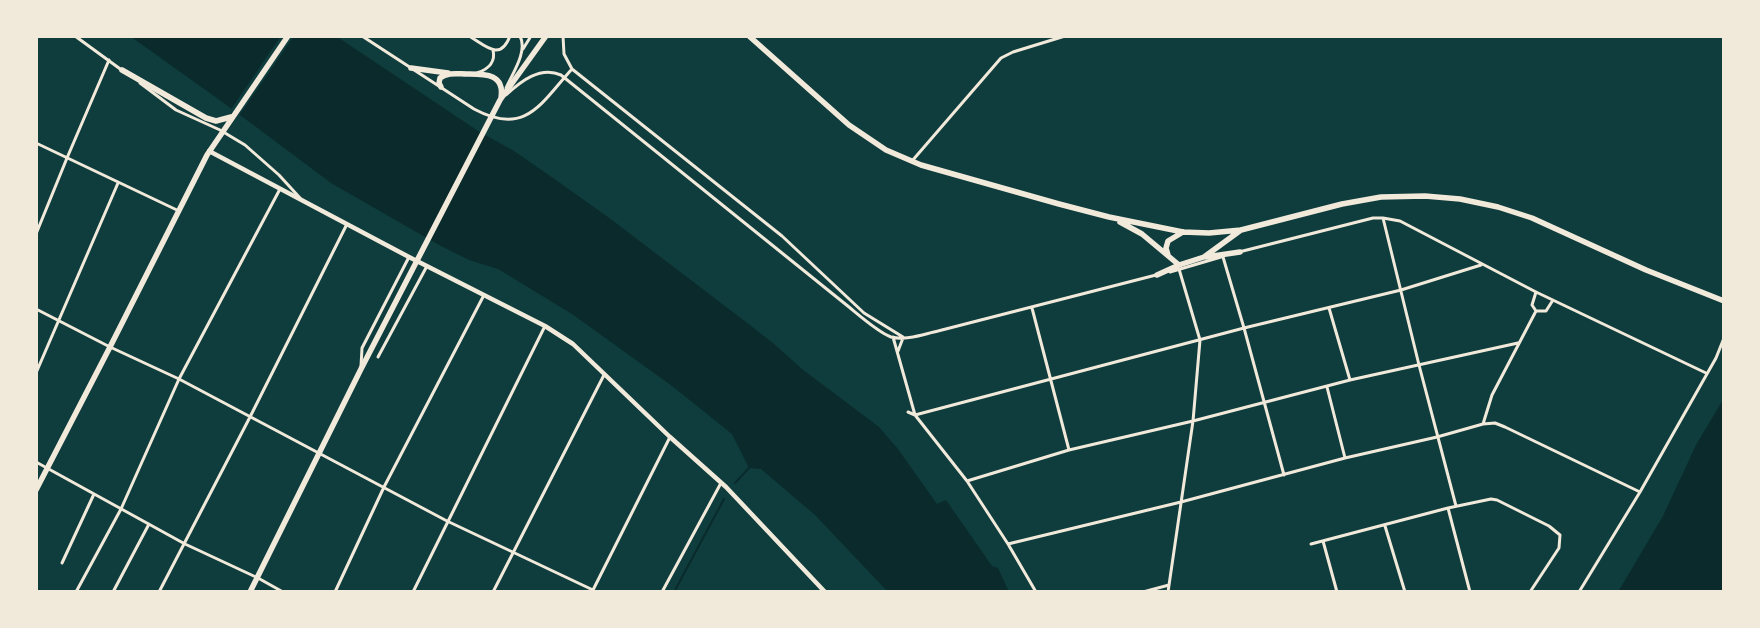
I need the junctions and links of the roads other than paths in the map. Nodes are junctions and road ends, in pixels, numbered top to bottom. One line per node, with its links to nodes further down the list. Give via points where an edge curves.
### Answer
1 (75, 36): 14 (street)
2 (288, 36): 23 (main road)
3 (362, 36): 15 (street)
4 (469, 36): 12 (street)
5 (510, 36): 12 (street, via 504,49)
6 (520, 36): 13 (street, via 523,46)
7 (531, 36): 13 (street)
8 (546, 36): 22 (main road)
9 (563, 36): 16 (street, via 564,54)
10 (749, 36): 27 (main road, via 864,136)
11 (1065, 36): 27 (street, via 1001,58)
12 (493, 50): 19 (street, via 492,64)
13 (520, 54): 22 (street)
14 (109, 60): 17 (street); 26 (street)
15 (411, 68): 18 (main road); 21 (street)
16 (572, 69): 20 (street); 60 (street, via 782,236 864,313)
17 (122, 70): 23 (main road, via 209,119 220,121); 30 (street, via 176,110 245,145 279,175)
18 (448, 73): 19 (main road); 21 (main road, via 440,78)
19 (474, 74): 22 (main road, via 497,79 502,90)
20 (564, 78): 21 (street, via 535,109 513,120 484,114); 22 (street, via 550,72 533,76 523,80); 59 (street, via 849,307)
21 (441, 87)
22 (500, 100): 68 (main road)
23 (232, 116): 25 (main road)
24 (36, 143): 26 (street)
25 (209, 151): 29 (street); 31 (main road)
26 (66, 158): 28 (street); 37 (street)
27 (911, 162): 32 (main road)
28 (118, 183): 31 (street); 56 (street)
29 (280, 189): 30 (street); 73 (street)
30 (300, 200): 34 (street)
31 (179, 211): 64 (main road)
32 (1108, 218): 36 (main road); 39 (main road, via 1142,234)
33 (1382, 218): 38 (street); 43 (street, via 1400,221); 47 (street)
34 (347, 224): 41 (street); 79 (street)
35 (1241, 230): 36 (main road); 42 (main road); 51 (main road, via 1375,198 1442,197 1485,204 1532,218)
36 (1183, 232): 39 (main road, via 1168,241)
37 (36, 234)
38 (1240, 252): 40 (street); 42 (main road)
39 (1168, 255): 45 (main road)
40 (1223, 256): 45 (street); 58 (street)
41 (409, 257): 44 (street); 68 (street, via 362,348)
42 (1204, 257): 45 (main road)
43 (1482, 265): 47 (street); 48 (street)
44 (427, 266): 49 (street); 66 (street)
45 (1179, 267): 46 (main road); 62 (street)
46 (1157, 275): 52 (street)
47 (1401, 290): 53 (street); 67 (street)
48 (1536, 292): 50 (street); 55 (street, via 1532,305)
49 (485, 294): 57 (street); 92 (street)
50 (1553, 300): 55 (street, via 1546,311); 70 (street)
51 (1724, 301)
52 (1032, 308): 60 (street); 72 (street)
53 (1330, 308): 58 (street); 74 (street)
54 (36, 309): 56 (street)
55 (1536, 311): 63 (street)
56 (59, 321): 64 (street); 69 (street)
57 (546, 326): 71 (street, via 573,344); 100 (street)
58 (1244, 328): 62 (street); 76 (street)
59 (893, 337): 60 (street); 65 (street)
60 (903, 338): 65 (street)
61 (1724, 338): 70 (street)
62 (1200, 340): 72 (street); 80 (street)
63 (1518, 343): 67 (street); 81 (street, via 1492,395)
64 (110, 348): 73 (street); 88 (main road)
65 (898, 354): 78 (street)
66 (378, 357)
67 (1419, 365): 74 (street); 83 (street)
68 (361, 369): 85 (main road)
69 (36, 373)
70 (1706, 373): 94 (street)
71 (604, 375): 82 (street); 107 (street)
72 (1050, 378): 78 (street); 84 (street)
73 (179, 379): 79 (street); 99 (street)
74 (1350, 380): 75 (street)
75 (1327, 387): 76 (street); 86 (street)
76 (1265, 403): 80 (street); 89 (street)
77 (908, 412): 78 (street)
78 (915, 414): 90 (street)
79 (250, 417): 85 (street); 104 (street)
80 (1193, 421): 84 (street); 96 (street)
81 (1482, 424): 83 (street); 94 (street, via 1505,427)
82 (670, 437): 91 (street); 111 (street)
83 (1437, 437): 86 (street); 97 (street)
84 (1069, 450): 90 (street)
85 (320, 453): 92 (street); 109 (main road)
86 (1345, 458): 89 (street)
87 (36, 462): 88 (street)
88 (48, 467): 93 (main road); 95 (street)
89 (1284, 475): 96 (street)
90 (967, 481): 105 (street)
91 (721, 483): 120 (street); 121 (street)
92 (384, 487): 100 (street); 117 (street)
93 (36, 490)
94 (1640, 492): 129 (street)
95 (94, 494): 99 (street); 108 (street)
96 (1181, 502): 105 (street); 110 (street)
97 (1456, 506): 98 (street); 128 (street, via 1497,500 1549,526 1560,535 1559,548)
98 (1448, 508): 102 (street); 127 (street)
99 (121, 509): 101 (street); 112 (street)
100 (447, 522): 107 (street); 118 (street)
101 (149, 524): 104 (street); 113 (street)
102 (1385, 526): 103 (street); 126 (street)
103 (1323, 541): 106 (street); 125 (street)
104 (185, 544): 109 (street); 114 (street)
105 (1008, 544): 122 (street)
106 (1311, 544)
107 (513, 552): 111 (street); 119 (street)
108 (62, 563)
109 (258, 578): 115 (main road); 116 (street)
110 (1169, 585): 123 (street); 124 (street)
111 (592, 591)
112 (76, 592)
113 (113, 592)
114 (159, 592)
115 (250, 592)
116 (283, 592)
117 (335, 592)
118 (413, 592)
119 (493, 592)
120 (662, 592)
121 (825, 592)
122 (1036, 592)
123 (1143, 592)
124 (1168, 592)
125 (1337, 592)
126 (1404, 592)
127 (1470, 592)
128 (1530, 592)
129 (1579, 592)

